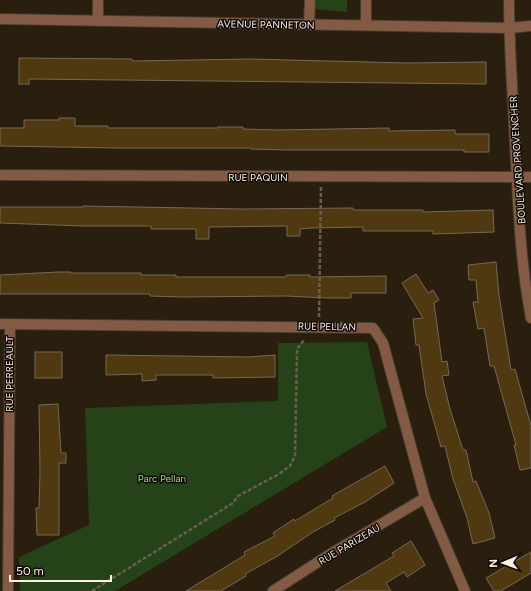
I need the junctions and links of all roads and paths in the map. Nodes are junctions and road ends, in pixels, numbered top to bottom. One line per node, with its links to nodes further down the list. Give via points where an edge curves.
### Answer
1 (98, 0): 6 (street)
2 (310, 0): 7 (street)
3 (366, 0): 8 (street)
4 (509, 0): 10 (street, BOULEVARD PROVENCHER)
5 (0, 19): 6 (street, AVENUE PANNETON)
6 (98, 21): 7 (street, AVENUE PANNETON)
7 (310, 25): 8 (street, AVENUE PANNETON)
8 (366, 25): 10 (street, AVENUE PANNETON)
9 (531, 26): 10 (street, AVENUE PANNETON)
10 (509, 28): 13 (street, BOULEVARD PROVENCHER)
11 (0, 175): 12 (street, RUE PAQUIN)
12 (321, 177): 13 (street, RUE PAQUIN); 17 (path, via 321,314)
13 (517, 178): 14 (street, RUE PAQUIN); 15 (street, BOULEVARD PROVENCHER, via 526,294)
14 (531, 178)
15 (531, 318)
16 (5, 324): 17 (street, RUE PELLAN); 19 (street, RUE PERREAULT)
17 (315, 326): 18 (street, RUE PELLAN, via 373,328 383,343); 20 (path, via 297,349 294,456 290,466 238,496 233,503)
18 (425, 498): 21 (street, RUE PARIZEAU); 22 (street, RUE PELLAN)
19 (8, 591)
20 (92, 591)
21 (273, 591)
22 (465, 591)

